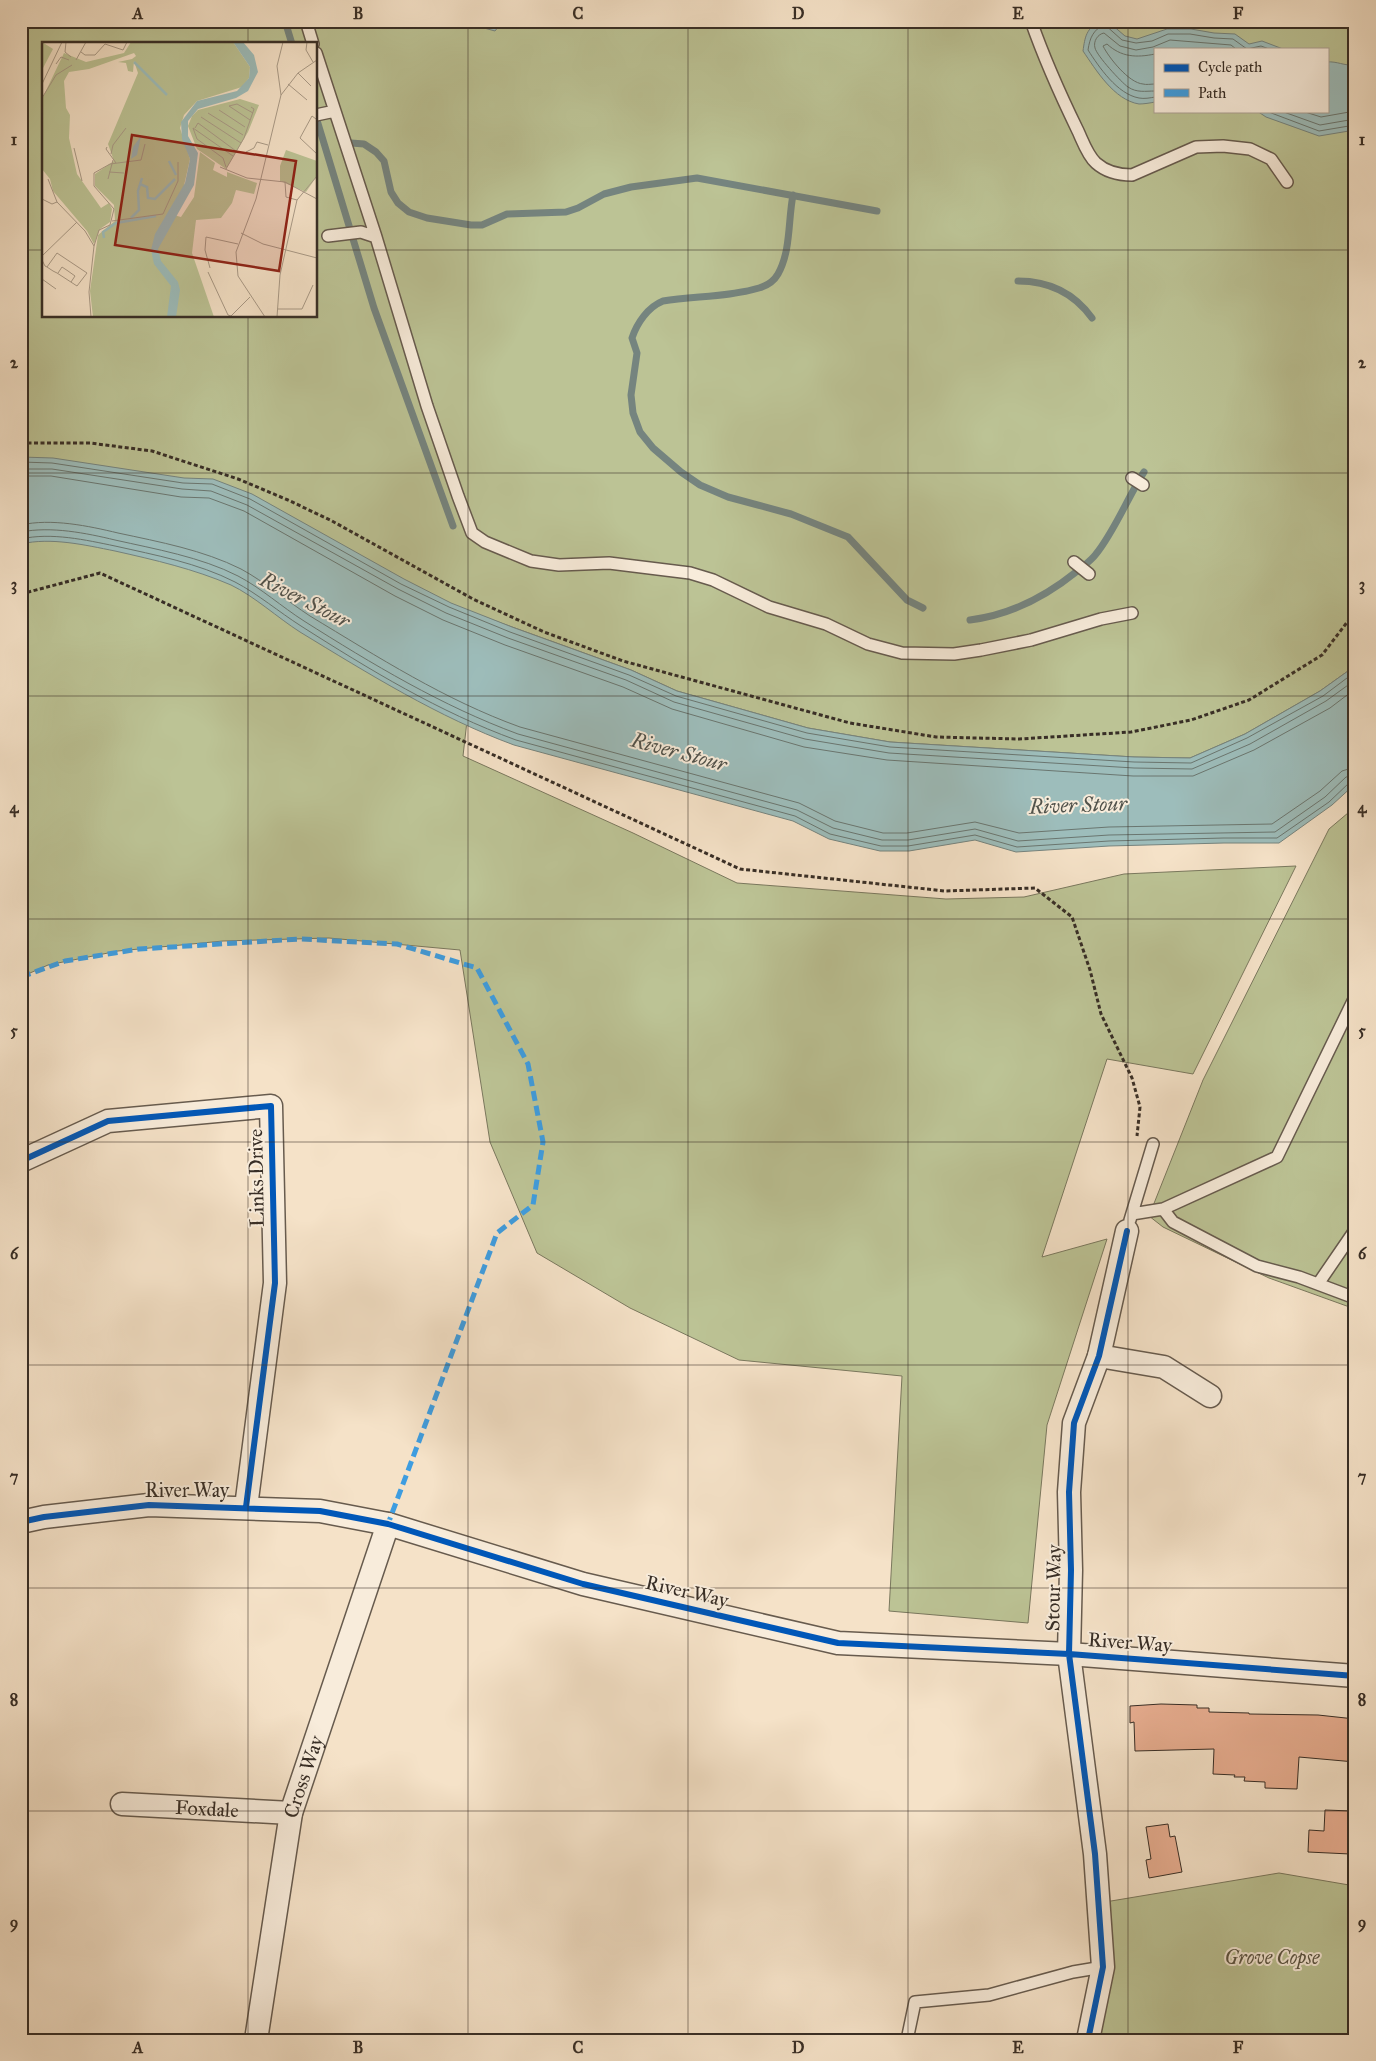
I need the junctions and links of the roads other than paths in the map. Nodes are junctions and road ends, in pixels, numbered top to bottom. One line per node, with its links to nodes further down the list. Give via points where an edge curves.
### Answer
1 (306, 21): 3 (lane)
2 (1031, 21): 7 (lane, via 1085,145 1095,162 1107,170 1132,175 1196,147 1223,146 1250,149 1271,159)
3 (312, 42)
4 (318, 59): 5 (lane)
5 (335, 112): 6 (lane); 9 (lane)
6 (318, 115)
7 (1287, 182)
8 (328, 236): 9 (lane, via 361,232)
9 (376, 237): 14 (lane, via 458,496 472,533 485,542 531,561 559,565 609,562 690,573 713,580 769,607 826,624 868,644 902,653 954,654 981,650)
10 (1132, 478): 11 (lane)
11 (1143, 485)
12 (1074, 562): 13 (lane)
13 (1089, 574)
14 (1132, 613)
15 (1355, 997): 18 (lane, via 1277,1158)
16 (1154, 1144): 19 (lane)
17 (21, 1161): 25 (street, Links Drive, via 108,1121 271,1106 275,1283)
18 (1163, 1209): 19 (lane); 21 (lane, via 1174,1222 1257,1266)
19 (1130, 1222): 23 (street, Stour Way)
20 (1355, 1230): 21 (lane)
21 (1318, 1284): 22 (lane)
22 (1355, 1298)
23 (1100, 1356): 24 (street, via 1164,1367); 28 (street, Stour Way, via 1074,1423 1069,1492)
24 (1210, 1396)
25 (246, 1507): 26 (street, River Way, via 149,1505); 27 (street, River Way, via 320,1511)
26 (21, 1522)
27 (388, 1524): 28 (street, River Way, via 583,1584 838,1643); 31 (street, Cross Way)
28 (1069, 1654): 29 (street, River Way); 32 (street, Stour Way, via 1095,1854)
29 (1355, 1676)
30 (122, 1804): 31 (street, Foxdale)
31 (291, 1813): 33 (street, Cross Way)
32 (1103, 1967): 34 (lane, via 989,1995 915,2002); 35 (street, Stour Way)
33 (256, 2040)
34 (907, 2040)
35 (1088, 2040)

